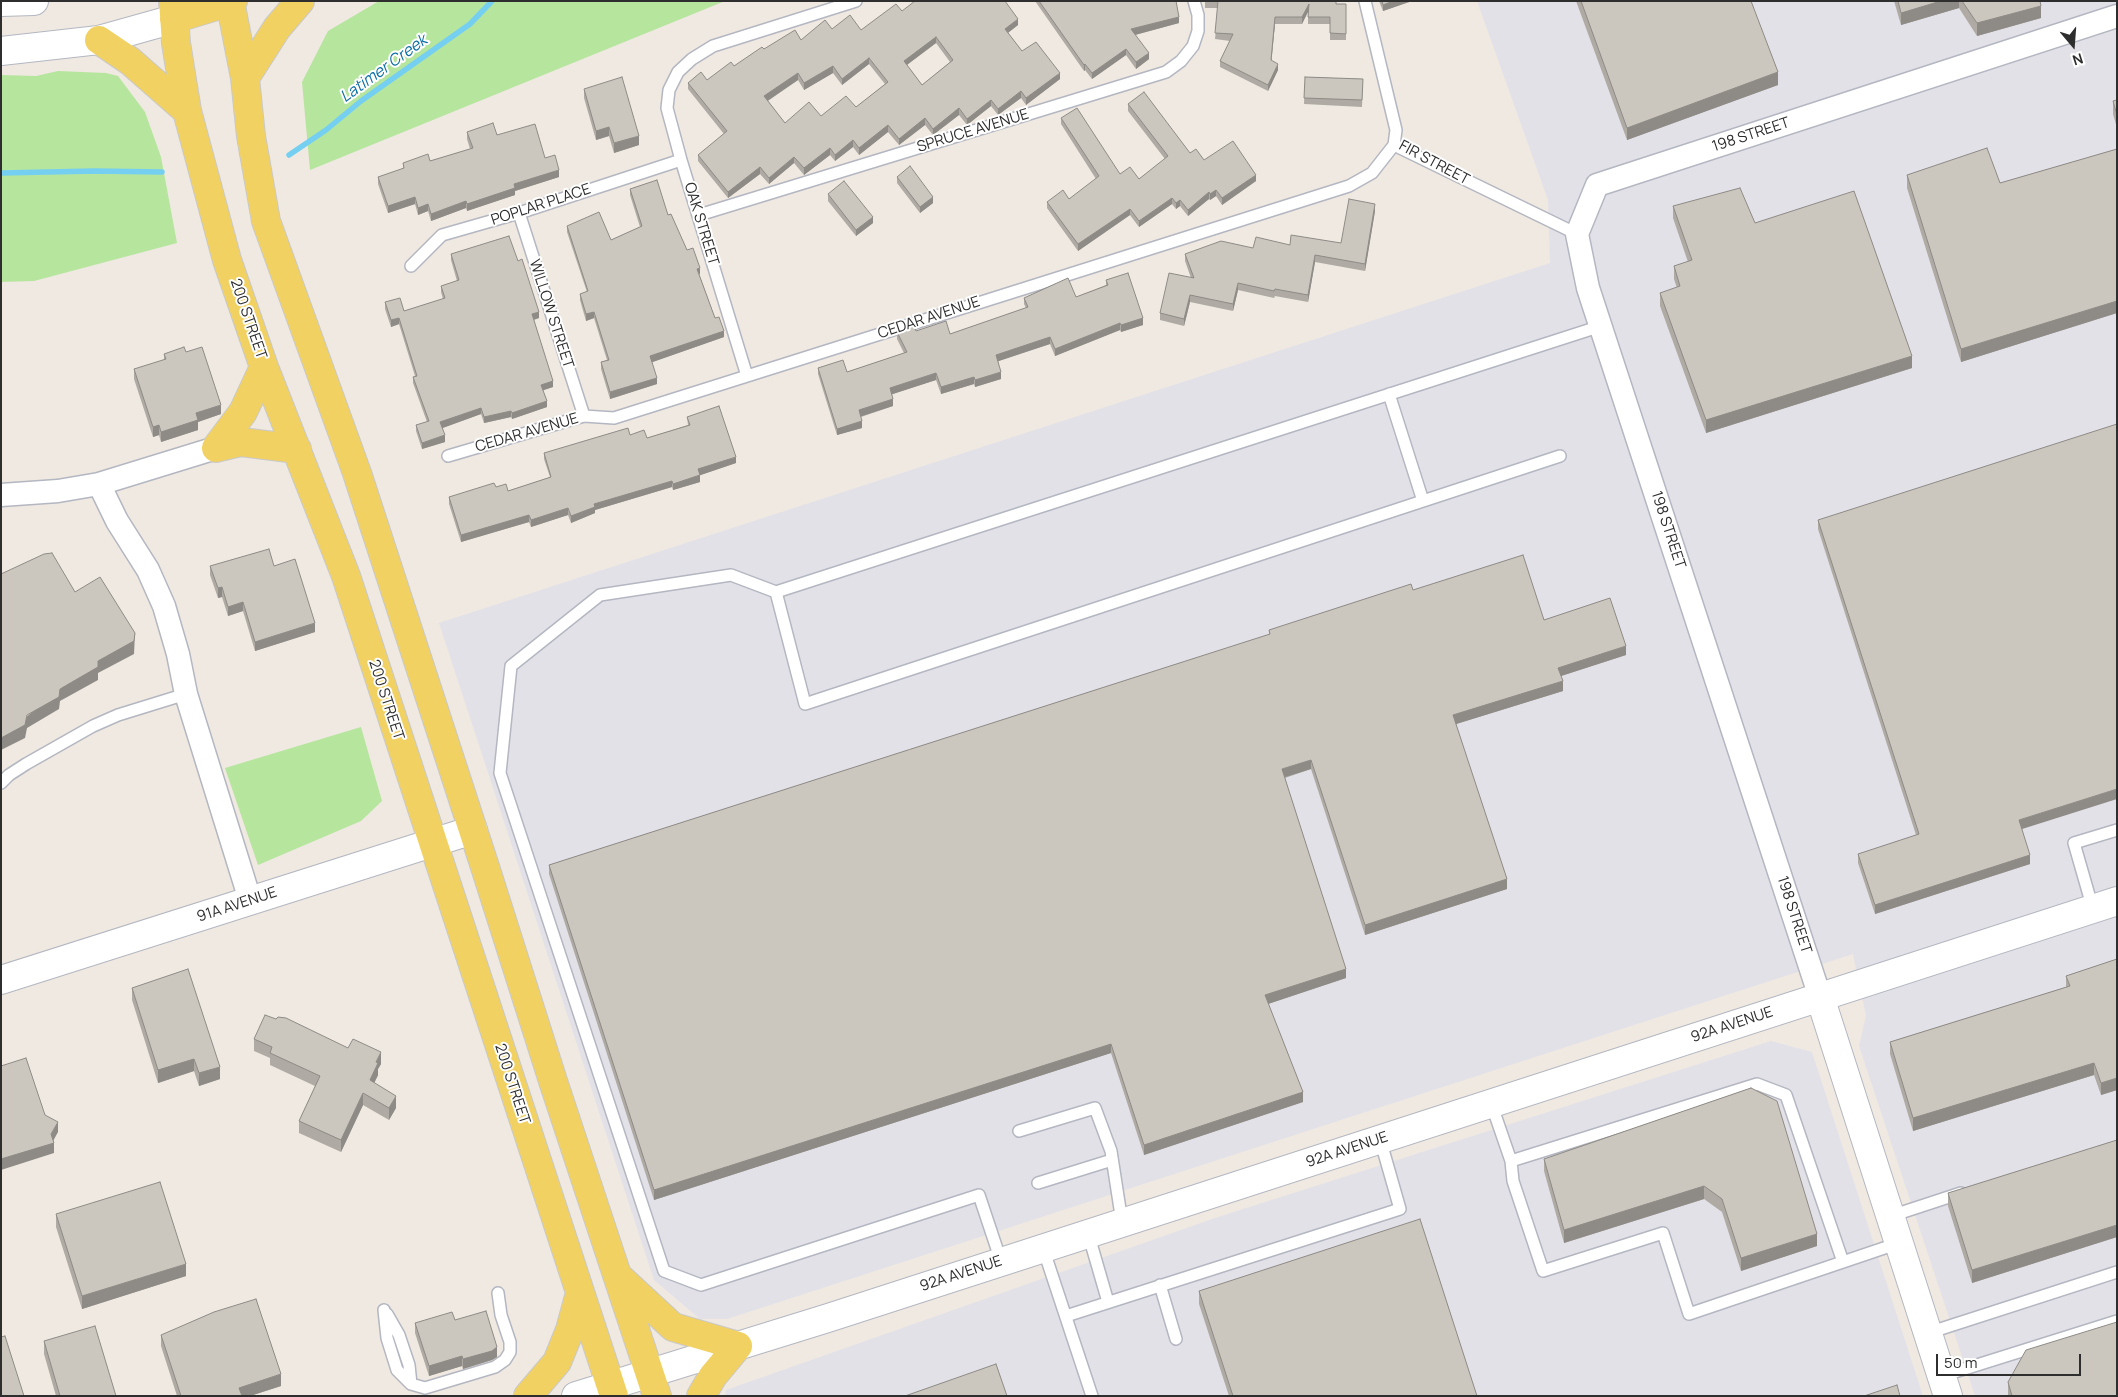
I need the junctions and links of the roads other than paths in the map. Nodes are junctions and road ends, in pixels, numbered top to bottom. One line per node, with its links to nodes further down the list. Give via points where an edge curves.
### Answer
1 (34, 1): 6 (street)
2 (300, 1): 12 (main road, via 277,28)
3 (856, 1): 15 (lane, OAK STREET, via 713,46 692,59 678,72 669,90 667,108)
4 (1194, 1): 17 (lane, SPRUCE AVENUE, via 1198,31 1193,46 1166,72)
5 (1365, 1): 14 (lane, FIR STREET, via 1396,130)
6 (1, 2)
7 (231, 2): 8 (main road); 12 (main road)
8 (174, 10): 10 (street); 13 (main road, 200 STREET)
9 (2117, 16): 18 (street, 198 STREET, via 1597,185)
10 (99, 40): 11 (street); 13 (main road, via 130,61)
11 (1, 51)
12 (245, 78): 35 (main road, via 266,222 357,473)
13 (187, 111): 21 (main road, 200 STREET, via 227,260)
14 (1394, 145): 18 (lane, FIR STREET); 22 (lane, CEDAR AVENUE, via 1372,173 1349,186)
15 (681, 160): 16 (lane, POPLAR PLACE); 17 (lane, OAK STREET)
16 (519, 213): 19 (lane, POPLAR PLACE, via 442,235); 24 (lane, WILLOW STREET)
17 (699, 215): 22 (lane, OAK STREET)
18 (1577, 234): 20 (street, 198 STREET, via 1588,288)
19 (411, 266)
20 (1601, 326): 23 (lane); 41 (street, 198 STREET)
21 (264, 367): 25 (main road, via 243,412); 26 (main road, 200 STREET)
22 (747, 376): 24 (lane, CEDAR AVENUE, via 614,418)
23 (1389, 394): 31 (lane); 32 (lane)
24 (584, 416): 27 (lane, CEDAR AVENUE)
25 (216, 448): 26 (main road, via 241,442); 29 (street)
26 (297, 449): 37 (main road, 200 STREET, via 346,576)
27 (448, 456)
28 (1560, 456): 31 (lane)
29 (99, 484): 30 (street); 33 (street, via 117,521 148,570 164,606)
30 (1, 495)
31 (1423, 501): 32 (lane, via 805,704)
32 (776, 592): 54 (lane, via 731,575 600,595 511,666 500,773 664,1271 702,1285 979,1195)
33 (186, 694): 34 (lane, via 118,714 93,726 26,764); 38 (street)
34 (1, 783)
35 (473, 830): 37 (street, 91A AVENUE); 57 (main road, via 552,1081)
36 (2117, 830): 39 (lane, via 2074,843)
37 (433, 842): 38 (street, 91A AVENUE); 60 (main road, 200 STREET)
38 (250, 900): 40 (street, 91A AVENUE)
39 (2105, 905): 41 (street, 92A AVENUE)
40 (1, 980)
41 (1820, 996): 42 (street, 92A AVENUE); 49 (street, 198 STREET)
42 (1491, 1103): 44 (street, 92A AVENUE); 46 (lane)
43 (1018, 1131): 45 (lane, via 1096,1108)
44 (1380, 1139): 50 (street, 92A AVENUE); 58 (lane, via 1400,1209)
45 (1112, 1160): 47 (lane); 50 (lane)
46 (1511, 1161): 55 (lane, via 1757,1084 1786,1095); 55 (lane, via 1513,1181 1543,1272 1663,1233 1689,1314)
47 (1038, 1184)
48 (1975, 1188): 49 (lane)
49 (1891, 1216): 52 (street, 198 STREET)
50 (1122, 1222): 51 (street, 92A AVENUE)
51 (1088, 1234): 53 (street, 92A AVENUE); 61 (lane)
52 (1899, 1243): 55 (lane); 65 (street, 198 STREET)
53 (1044, 1248): 54 (street, 92A AVENUE); 63 (lane)
54 (1000, 1262): 67 (street, 92A AVENUE)
55 (1843, 1262)
56 (2117, 1272): 65 (lane)
57 (619, 1277): 67 (main road, via 673,1327); 68 (main road)
58 (1160, 1285): 61 (lane); 66 (lane)
59 (498, 1293): 62 (lane, via 510,1342 510,1352 505,1360 425,1388 411,1384 397,1370 387,1338)
60 (580, 1293): 70 (main road, 200 STREET); 71 (main road, via 557,1362)
61 (1108, 1302): 63 (lane)
62 (384, 1310)
63 (1066, 1316): 74 (lane)
64 (2117, 1321): 69 (lane)
65 (1928, 1333): 69 (street, 198 STREET)
66 (1176, 1339)
67 (738, 1346): 68 (street, 92A AVENUE); 73 (main road, via 712,1376)
68 (654, 1385): 70 (street, 92A AVENUE)
69 (1945, 1386)
70 (612, 1391): 72 (street, 92A AVENUE)
71 (528, 1396)
72 (576, 1396)
73 (701, 1396)
74 (1092, 1396)

